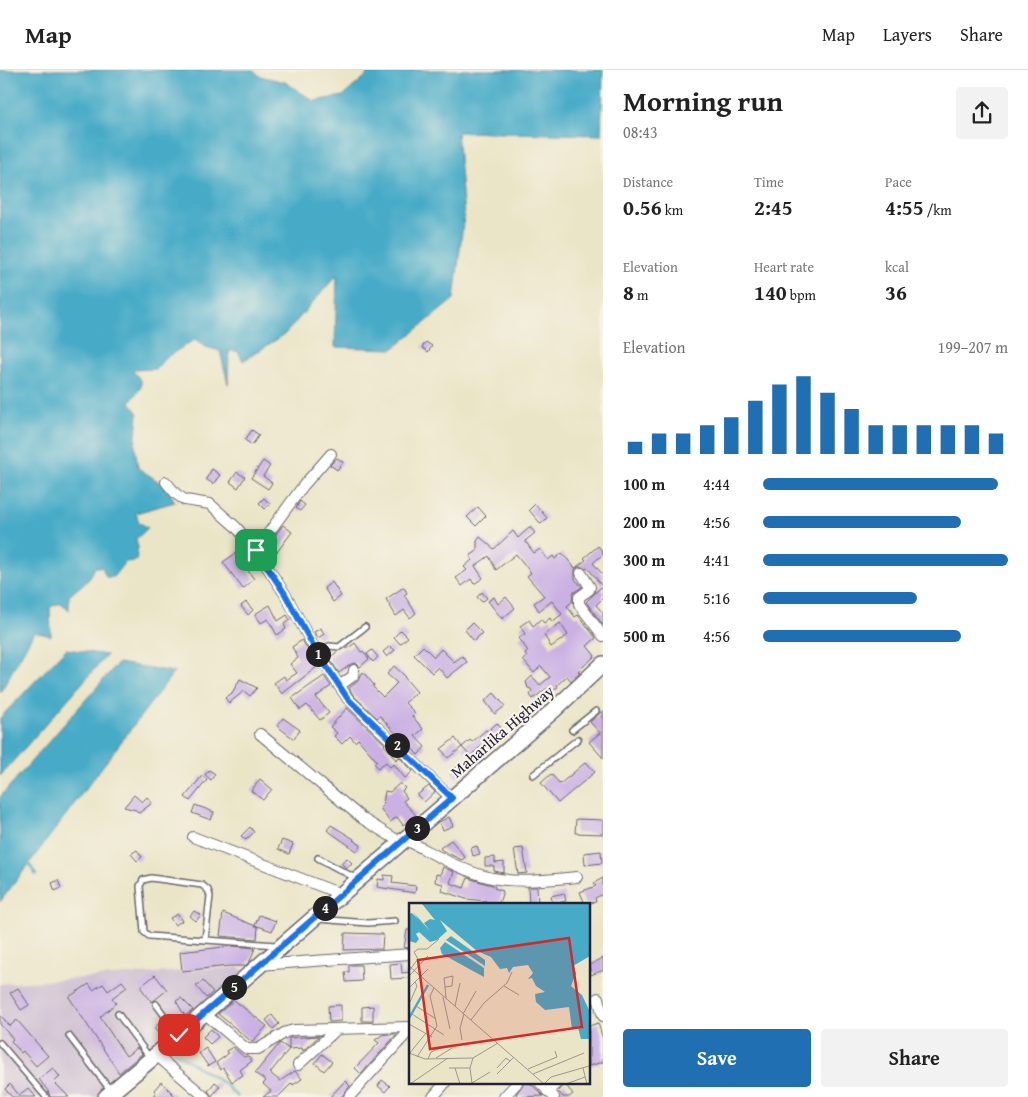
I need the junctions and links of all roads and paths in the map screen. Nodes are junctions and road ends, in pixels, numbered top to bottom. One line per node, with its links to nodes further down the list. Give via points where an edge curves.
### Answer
1 (331, 454): 3 (street)
2 (166, 482): 3 (street, via 185,500 210,504 220,511)
3 (256, 550): 7 (street)
4 (581, 573): 6 (street, via 590,587 578,600)
5 (365, 627): 7 (lane, via 339,647 329,646)
6 (603, 636)
7 (317, 652): 10 (street)
8 (603, 664): 16 (main road, Maharlika Highway)
9 (354, 670): 10 (street, via 353,676)
10 (339, 686): 16 (street, via 348,699)
11 (596, 711): 12 (lane)
12 (572, 730)
13 (260, 734): 18 (street, via 363,819)
14 (578, 738): 15 (lane)
15 (533, 775)
16 (452, 798): 18 (main road, Maharlika Highway)
17 (193, 837): 22 (street)
18 (402, 841): 20 (street, via 494,878); 21 (main road, Maharlika Highway)
19 (318, 858): 21 (lane)
20 (577, 877)
21 (358, 879): 22 (main road, Maharlika Highway)
22 (341, 894): 23 (main road, Maharlika Highway)
23 (313, 919): 24 (lane, via 368,923); 26 (main road, Maharlika Highway)
24 (395, 921)
25 (205, 940): 25 (lane, via 153,937 144,932 140,886 144,880 151,878 202,885 208,890); 26 (lane)
26 (282, 945): 28 (main road, Maharlika Highway)
27 (409, 954): 28 (street)
28 (259, 965): 31 (main road, Maharlika Highway)
29 (598, 998): 33 (street)
30 (156, 1004): 37 (lane)
31 (204, 1013): 35 (street, via 243,1046 252,1049 258,1049 288,1031); 37 (main road, Maharlika Highway)
32 (118, 1014): 40 (lane)
33 (603, 1016)
34 (409, 1028): 35 (street)
35 (337, 1029): 41 (street)
36 (409, 1029): 47 (street)
37 (179, 1035): 40 (main road, Maharlika Highway)
38 (69, 1036): 44 (lane)
39 (0, 1042): 45 (lane)
40 (154, 1058): 44 (main road, Maharlika Highway); 46 (street)
41 (298, 1065)
42 (443, 1084): 48 (street)
43 (516, 1084): 49 (street)
44 (111, 1095)
45 (46, 1097)
46 (205, 1097)
47 (349, 1097)
48 (432, 1097)
49 (504, 1097)

